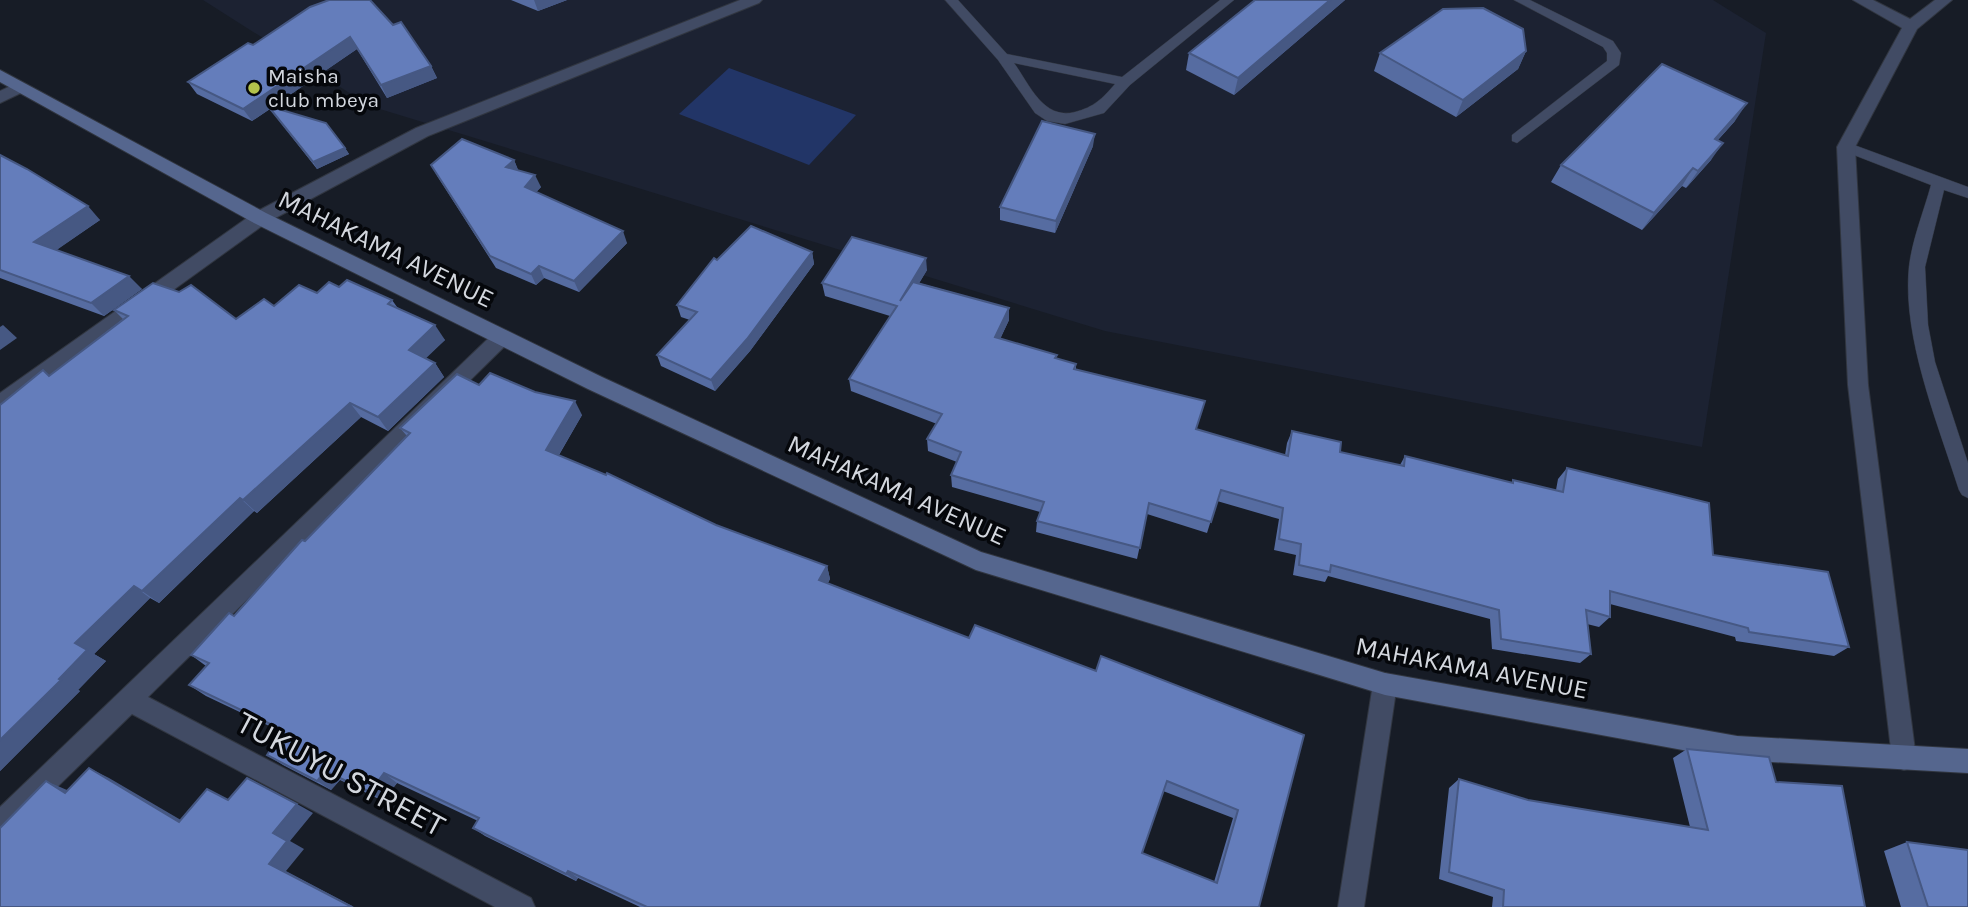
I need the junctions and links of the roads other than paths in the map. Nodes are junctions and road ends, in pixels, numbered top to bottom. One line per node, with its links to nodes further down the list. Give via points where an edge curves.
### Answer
1 (754, 0): 17 (street, via 422,132)
2 (951, 0): 8 (lane)
3 (1227, 0): 10 (lane)
4 (1520, 0): 13 (lane, via 1608,44 1614,62)
5 (1861, 0): 7 (street)
6 (1944, 0): 7 (street)
7 (1911, 26): 14 (street)
8 (1003, 57): 10 (lane); 10 (lane, via 1040,110 1052,117 1077,117 1098,110)
9 (0, 75): 11 (street, MAHAKAMA AVENUE)
10 (1125, 82)
11 (19, 87): 12 (street); 17 (street, MAHAKAMA AVENUE)
12 (0, 98)
13 (1517, 138)
14 (1846, 147): 15 (lane); 23 (street, via 1858,385)
15 (1939, 182): 16 (lane); 20 (lane, via 1917,267 1920,325 1927,362)
16 (1968, 193)
17 (260, 219): 18 (street, MAHAKAMA AVENUE); 19 (street)
18 (502, 337): 21 (street, MAHAKAMA AVENUE, via 976,560); 22 (street)
19 (0, 404)
20 (1968, 490)
21 (1385, 684): 23 (street, MAHAKAMA AVENUE, via 1737,748); 27 (street)
22 (130, 701): 25 (street); 26 (street, TUKUYU STREET)
23 (1904, 758): 24 (street, MAHAKAMA AVENUE)
24 (1968, 761)
25 (0, 825)
26 (522, 907)
27 (1351, 907)

